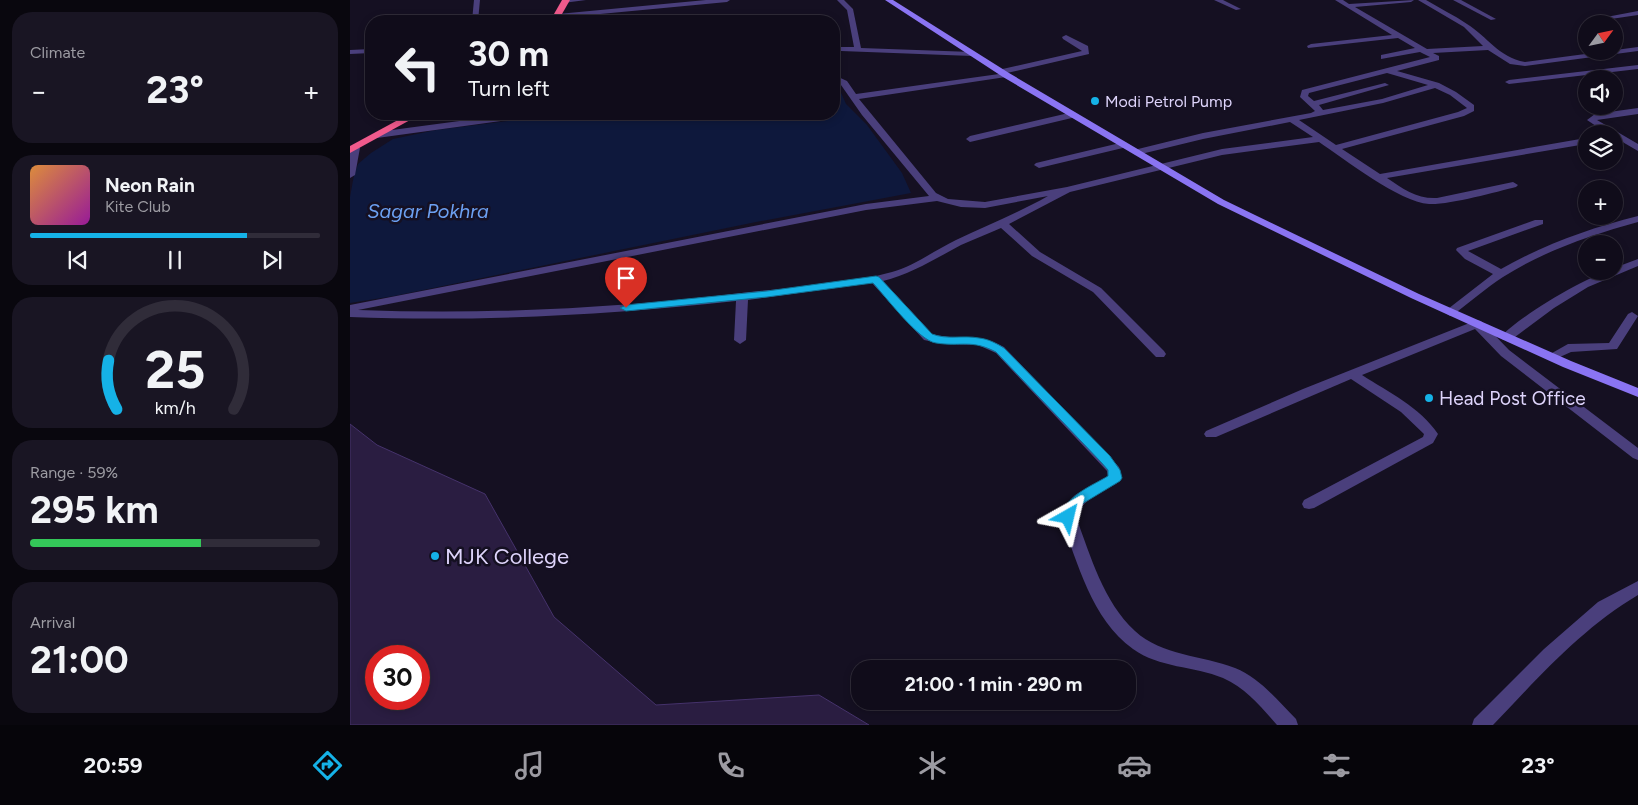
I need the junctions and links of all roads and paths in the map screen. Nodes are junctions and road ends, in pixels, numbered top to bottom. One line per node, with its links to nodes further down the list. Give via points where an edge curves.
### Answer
1 (477, 0): 15 (street)
2 (583, 0): 11 (street)
3 (727, 0): 17 (street)
4 (840, 0): 26 (street, via 851,11)
5 (888, 0): 30 (street)
6 (1217, 0): 13 (street)
7 (1338, 0): 12 (street)
8 (1411, 0): 12 (street)
9 (1421, 0): 23 (street, via 1466,26)
10 (1456, 0): 19 (street)
11 (566, 1): 16 (highway)
12 (1348, 6): 20 (street)
13 (1238, 10)
14 (1638, 12): 18 (street)
15 (476, 15)
16 (558, 15)
17 (592, 15)
18 (1621, 15)
19 (1493, 20)
20 (1400, 36): 22 (street); 27 (street)
21 (1066, 37): 34 (street, via 1085,48 1086,52)
22 (1311, 46)
23 (1489, 48): 24 (street, via 1513,62 1525,64); 27 (street)
24 (1638, 49)
25 (840, 50): 26 (street)
26 (858, 50): 30 (street)
27 (1425, 50): 31 (street); 33 (street, via 1436,58)
28 (365, 51): 29 (street)
29 (350, 52)
30 (972, 54): 34 (street)
31 (1384, 57)
32 (1638, 67): 36 (street)
33 (1390, 69): 37 (street); 40 (street, via 1306,92 1304,97)
34 (1003, 74): 39 (street); 45 (street)
35 (840, 81): 39 (street)
36 (1509, 82)
37 (1436, 84): 42 (street, via 1383,101); 61 (street, via 1459,96 1471,109)
38 (1385, 85): 40 (street)
39 (854, 97): 70 (street, via 925,187)
40 (1314, 104): 42 (street, via 1320,110)
41 (1638, 111): 43 (street)
42 (1318, 113): 47 (street)
43 (1623, 113)
44 (1623, 114): 50 (street)
45 (1073, 115): 54 (street); 59 (street)
46 (1608, 115): 51 (street, via 1591,120)
47 (1291, 119): 53 (street); 63 (street)
48 (405, 120): 52 (highway)
49 (488, 120): 52 (street)
50 (1638, 121)
51 (1598, 125)
52 (373, 137): 60 (highway)
53 (1320, 138): 61 (street); 65 (street, via 1222,152)
54 (970, 139)
55 (1623, 140): 58 (street)
56 (1638, 140): 58 (street)
57 (1578, 142): 67 (street)
58 (1628, 142): 62 (street)
59 (1124, 145): 63 (street); 64 (street)
60 (352, 146): 66 (street)
61 (1335, 148): 67 (street)
62 (1638, 148)
63 (1137, 152): 65 (street)
64 (1038, 165)
65 (1161, 166): 69 (street); 79 (street, via 1221,202)
66 (350, 174)
67 (1378, 177): 68 (street, via 1408,195 1427,201)
68 (1513, 185)
69 (1067, 190): 70 (street, via 979,205); 73 (street)
70 (938, 198): 78 (street, via 847,211)
71 (1638, 219): 75 (street, via 1558,245)
72 (1539, 222): 75 (street, via 1461,250)
73 (1002, 223): 76 (street, via 913,267); 85 (street, via 1036,254 1097,290)
74 (1638, 262): 83 (street, via 1584,285)
75 (1501, 274): 79 (street)
76 (876, 280): 77 (street); 93 (street, via 928,336 937,340 978,341 1000,350 1114,470 1115,478 1077,501 1069,509 1068,517 1100,598 1113,620 1131,639 1146,648 1231,674 1255,689)
77 (742, 297): 80 (street, via 645,307 506,315); 84 (street)
78 (350, 308)
79 (1450, 312): 82 (street)
80 (350, 313)
81 (1632, 316): 86 (street, via 1613,346 1568,348)
82 (1477, 324): 83 (street); 87 (street); 90 (street, via 1504,353)
83 (1507, 337): 86 (street)
84 (740, 340)
85 (1160, 354)
86 (1551, 357): 88 (street)
87 (1352, 374): 89 (street); 91 (street, via 1413,415 1431,434 1428,440)
88 (1638, 393)
89 (1211, 434)
90 (1638, 455)
91 (1309, 504)
92 (1638, 587): 94 (street, via 1604,607 1563,642)
93 (1289, 725)
94 (1481, 725)

